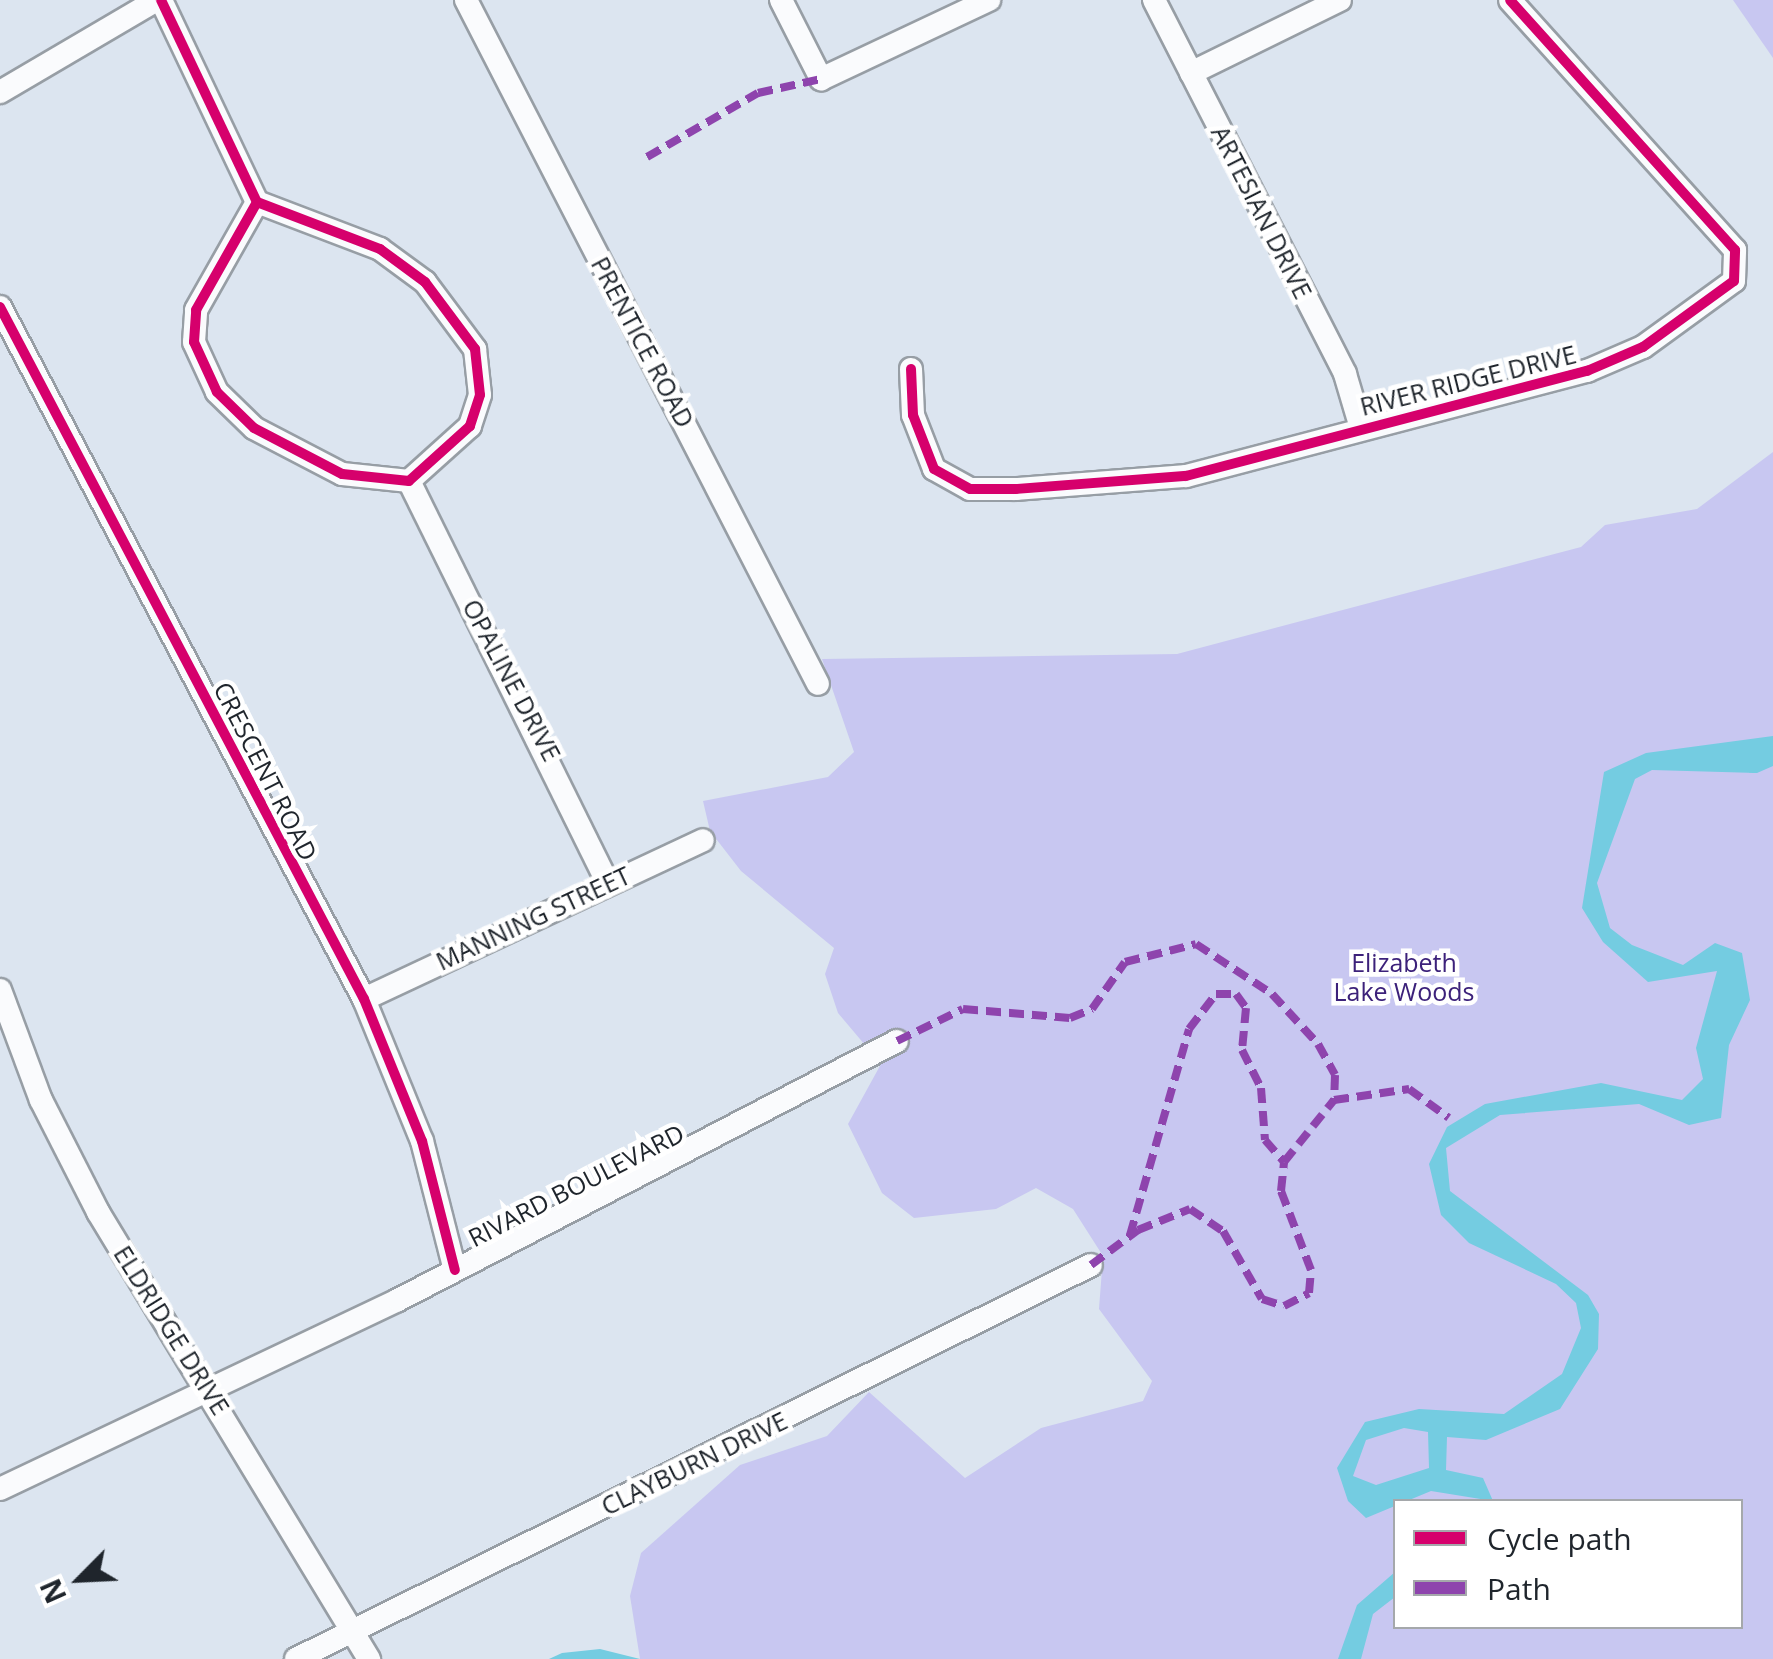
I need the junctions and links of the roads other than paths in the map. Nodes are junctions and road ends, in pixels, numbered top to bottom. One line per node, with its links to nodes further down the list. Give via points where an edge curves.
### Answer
1 (466, 0): 15 (street, PRENTICE ROAD)
2 (781, 0): 3 (street, via 821,79)
3 (989, 0)
4 (1154, 0): 8 (street, ARTESIAN DRIVE)
5 (1340, 0): 8 (street)
6 (1510, 0): 13 (street, RIVER RIDGE DRIVE, via 1723,232 1740,266 1688,316 1601,365)
7 (155, 1): 9 (street); 10 (street)
8 (1191, 73): 13 (street, ARTESIAN DRIVE, via 1345,374)
9 (0, 92)
10 (258, 202): 14 (street, via 196,310 194,342 217,392 254,428 342,474); 14 (street, via 380,249 425,282 474,349 480,395 470,426)
11 (0, 307): 19 (street, CRESCENT ROAD)
12 (911, 369): 13 (street, RIVER RIDGE DRIVE, via 920,440 946,482 970,490 1186,476)
13 (1362, 428)
14 (409, 481): 17 (street, OPALINE DRIVE)
15 (818, 684)
16 (702, 840): 17 (street, MANNING STREET)
17 (608, 882): 19 (street, MANNING STREET)
18 (0, 990): 23 (street, ELDRIDGE DRIVE, via 41,1100 98,1212)
19 (364, 999): 22 (street, CRESCENT ROAD, via 416,1126)
20 (897, 1041): 22 (street, RIVARD BOULEVARD)
21 (1090, 1265): 25 (street, CLAYBURN DRIVE)
22 (455, 1270): 23 (street, RIVARD BOULEVARD)
23 (208, 1390): 24 (street, RIVARD BOULEVARD); 25 (street, ELDRIDGE DRIVE)
24 (0, 1490)
25 (354, 1628): 26 (street, CLAYBURN DRIVE); 27 (street, ELDRIDGE DRIVE)
26 (296, 1659)
27 (369, 1659)

